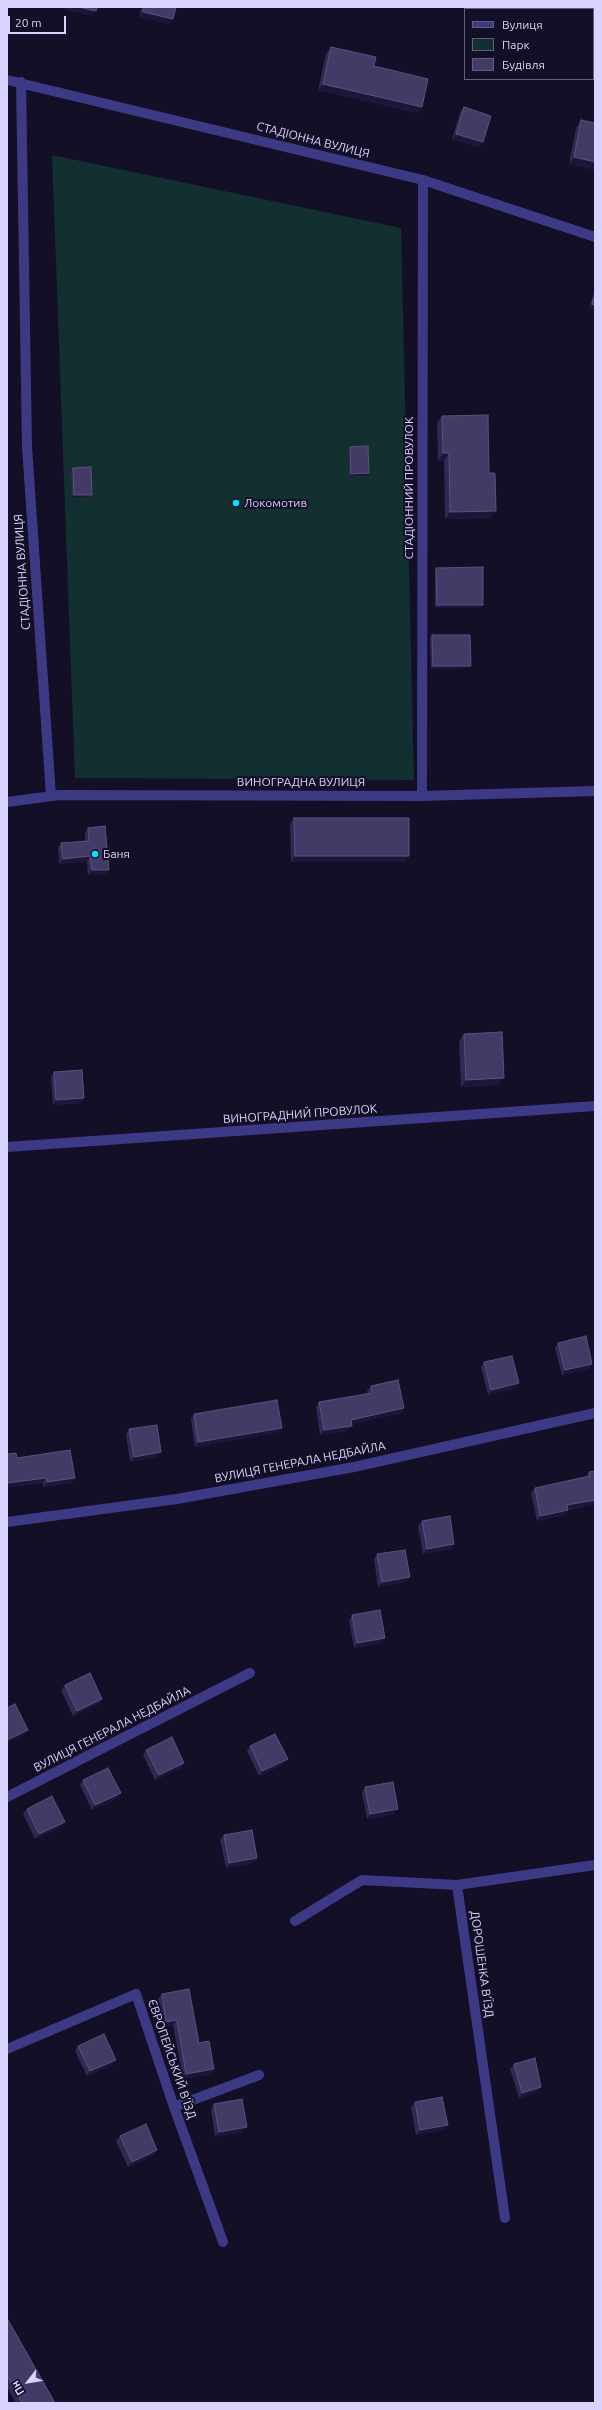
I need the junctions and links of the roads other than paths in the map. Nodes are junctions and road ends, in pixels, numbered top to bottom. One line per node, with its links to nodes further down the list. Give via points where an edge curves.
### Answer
1 (7, 80): 2 (street, СТАДІОННА ВУЛИЦЯ)
2 (20, 82): 3 (street, СТАДІОННА ВУЛИЦЯ); 6 (street, СТАДІОННА ВУЛИЦЯ, via 27,447)
3 (423, 180): 4 (street, СТАДІОННА ВУЛИЦЯ); 7 (street, СТАДІОННИЙ ПРОВУЛОК)
4 (595, 237)
5 (595, 791): 7 (street, ВИНОГРАДНА ВУЛИЦЯ)
6 (51, 796): 7 (street, ВИНОГРАДНА ВУЛИЦЯ); 8 (street, ВИНОГРАДНА ВУЛИЦЯ)
7 (422, 796)
8 (7, 802)
9 (595, 1106): 10 (street, ВИНОГРАДНИЙ ПРОВУЛОК)
10 (7, 1147)
11 (595, 1413): 12 (street, ВУЛИЦЯ ГЕНЕРАЛА НЕДБАЙЛА, via 338,1469 177,1499)
12 (7, 1522)
13 (250, 1673): 14 (street, ВУЛИЦЯ ГЕНЕРАЛА НЕДБАЙЛА)
14 (7, 1797)
15 (595, 1864): 16 (street)
16 (457, 1885): 17 (street, via 362,1880); 21 (street, ДОРОШЕНКА В’ЇЗД)
17 (295, 1921)
18 (7, 2049): 20 (street, ЄВРОПЕЙСЬКИЙ В’ЇЗД, via 136,1994)
19 (259, 2075): 20 (street)
20 (174, 2107): 22 (street, ЄВРОПЕЙСЬКИЙ В’ЇЗД)
21 (505, 2218)
22 (223, 2242)

